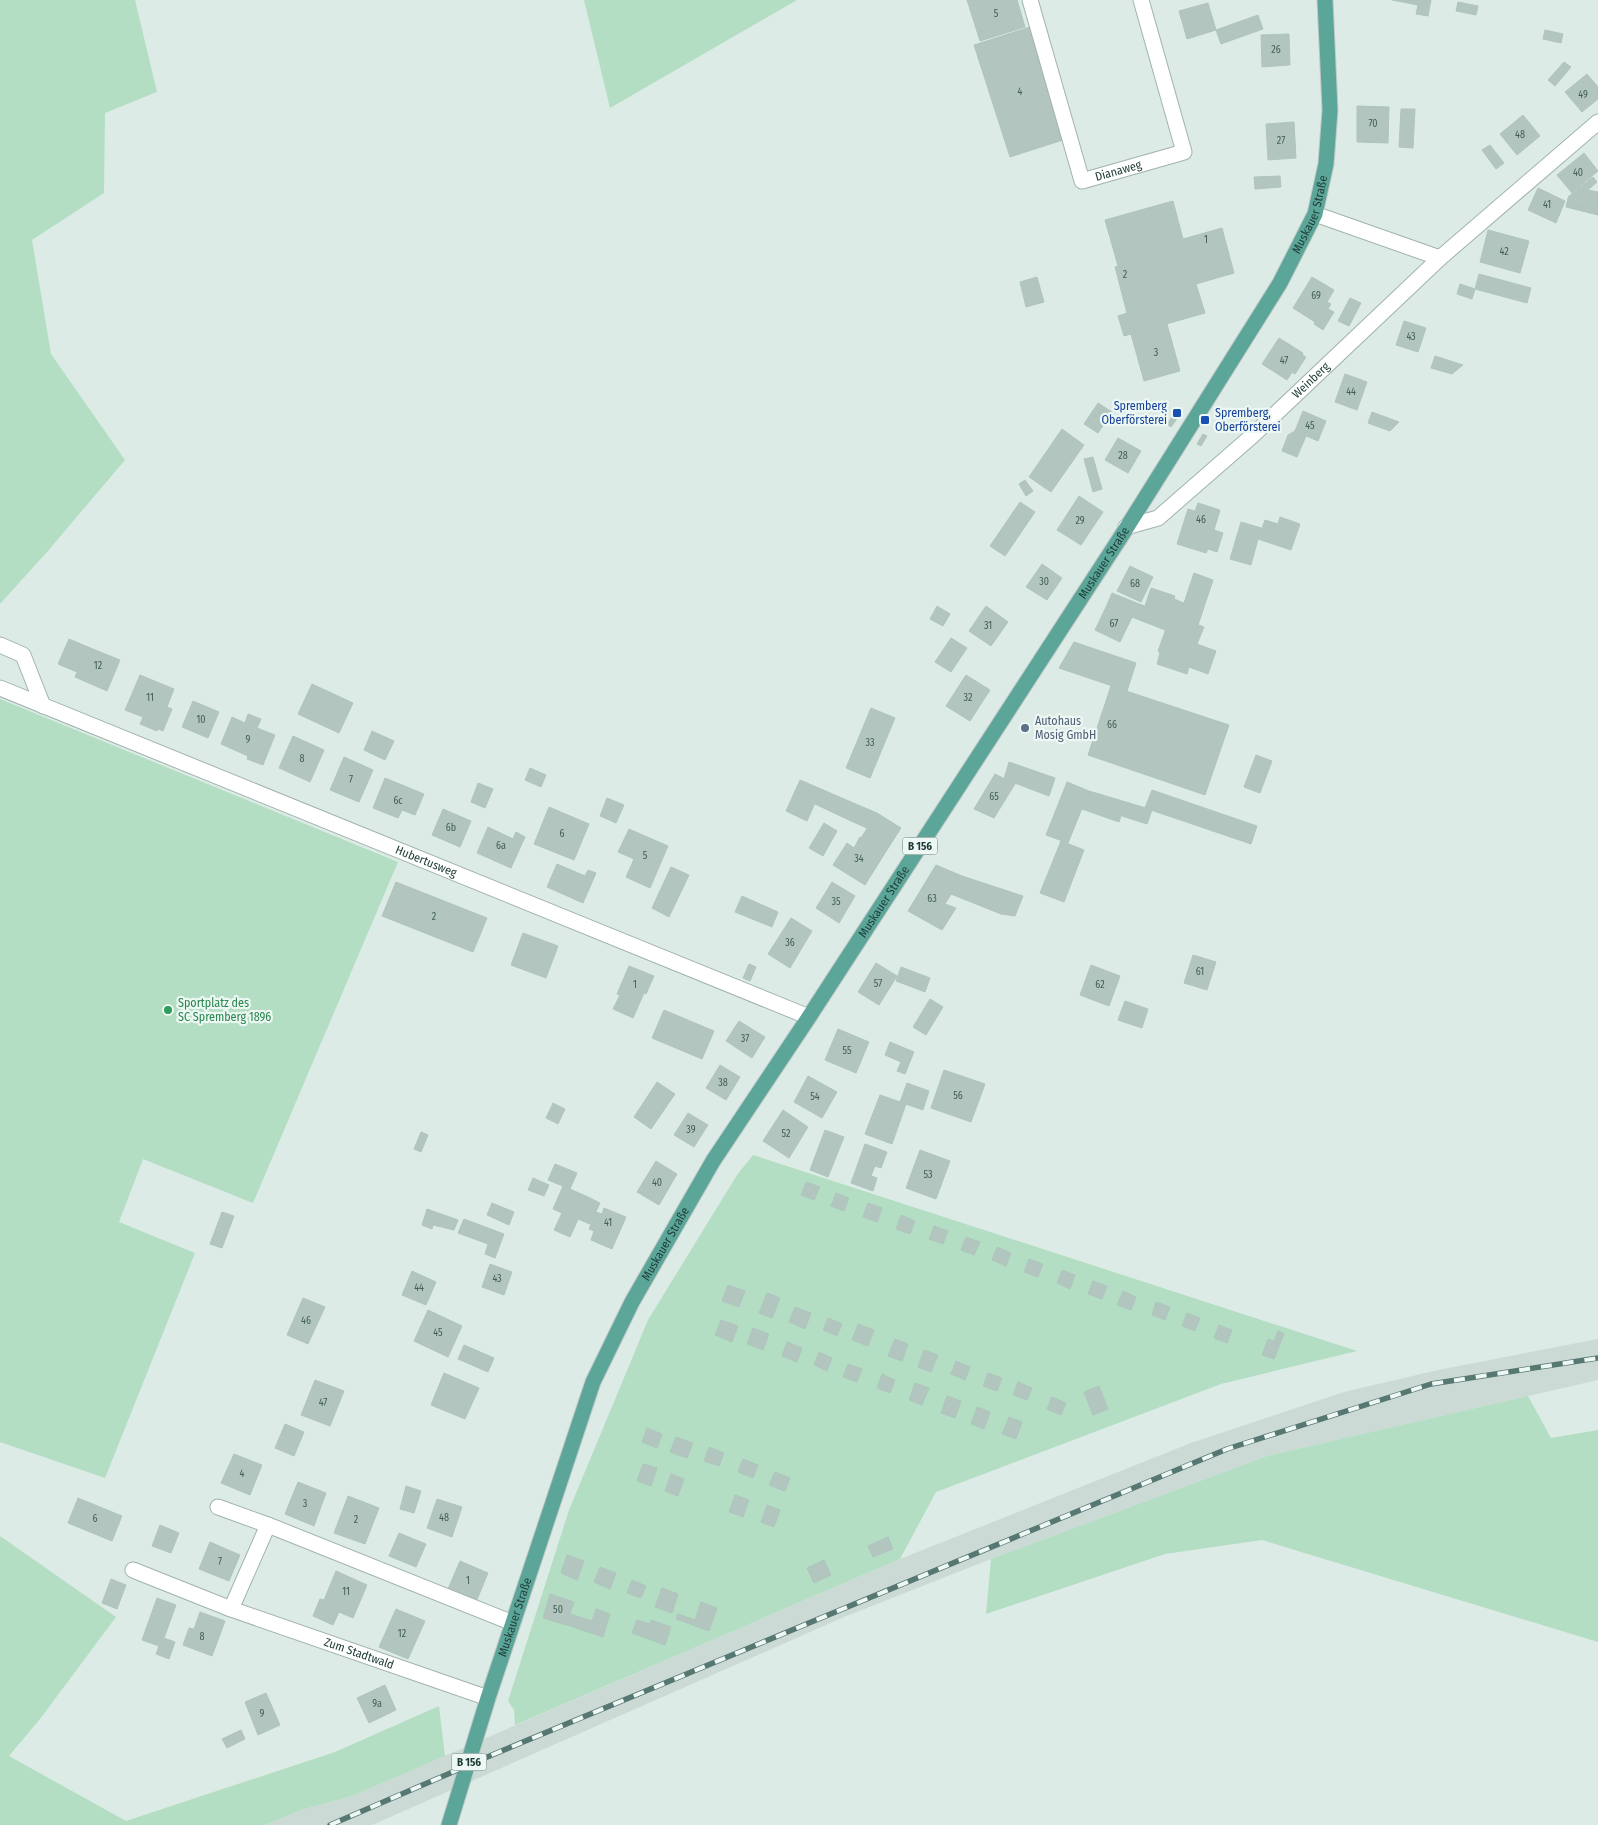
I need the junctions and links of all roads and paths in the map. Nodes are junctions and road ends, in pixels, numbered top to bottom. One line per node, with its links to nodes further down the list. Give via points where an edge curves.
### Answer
1 (1030, 0): 2 (street, Dianaweg, via 1082,181 1184,152)
2 (1141, 0)
3 (1325, 0): 5 (main road, Muskauer Straße / B 156, via 1330,110 1326,164)
4 (1598, 122): 6 (street, Weinberg)
5 (1315, 214): 6 (street); 7 (main road, Muskauer Straße / B 156, via 1280,284)
6 (1440, 258): 7 (street, Weinberg, via 1252,436 1158,518)
7 (1126, 527): 11 (main road, Muskauer Straße / B 156)
8 (0, 645): 10 (street, via 23,655)
9 (0, 688): 10 (street, Hubertusweg)
10 (43, 706): 11 (street, Hubertusweg)
11 (810, 1017): 16 (main road, Muskauer Straße / B 156, via 713,1161 632,1302 593,1382)
12 (218, 1507): 13 (street)
13 (268, 1525): 15 (street); 16 (street)
14 (133, 1570): 15 (street, Zum Stadtwald)
15 (231, 1609): 17 (street, Zum Stadtwald)
16 (513, 1623): 17 (main road, Muskauer Straße / B 156)
17 (488, 1698): 18 (main road, Muskauer Straße / B 156)
18 (449, 1825)

